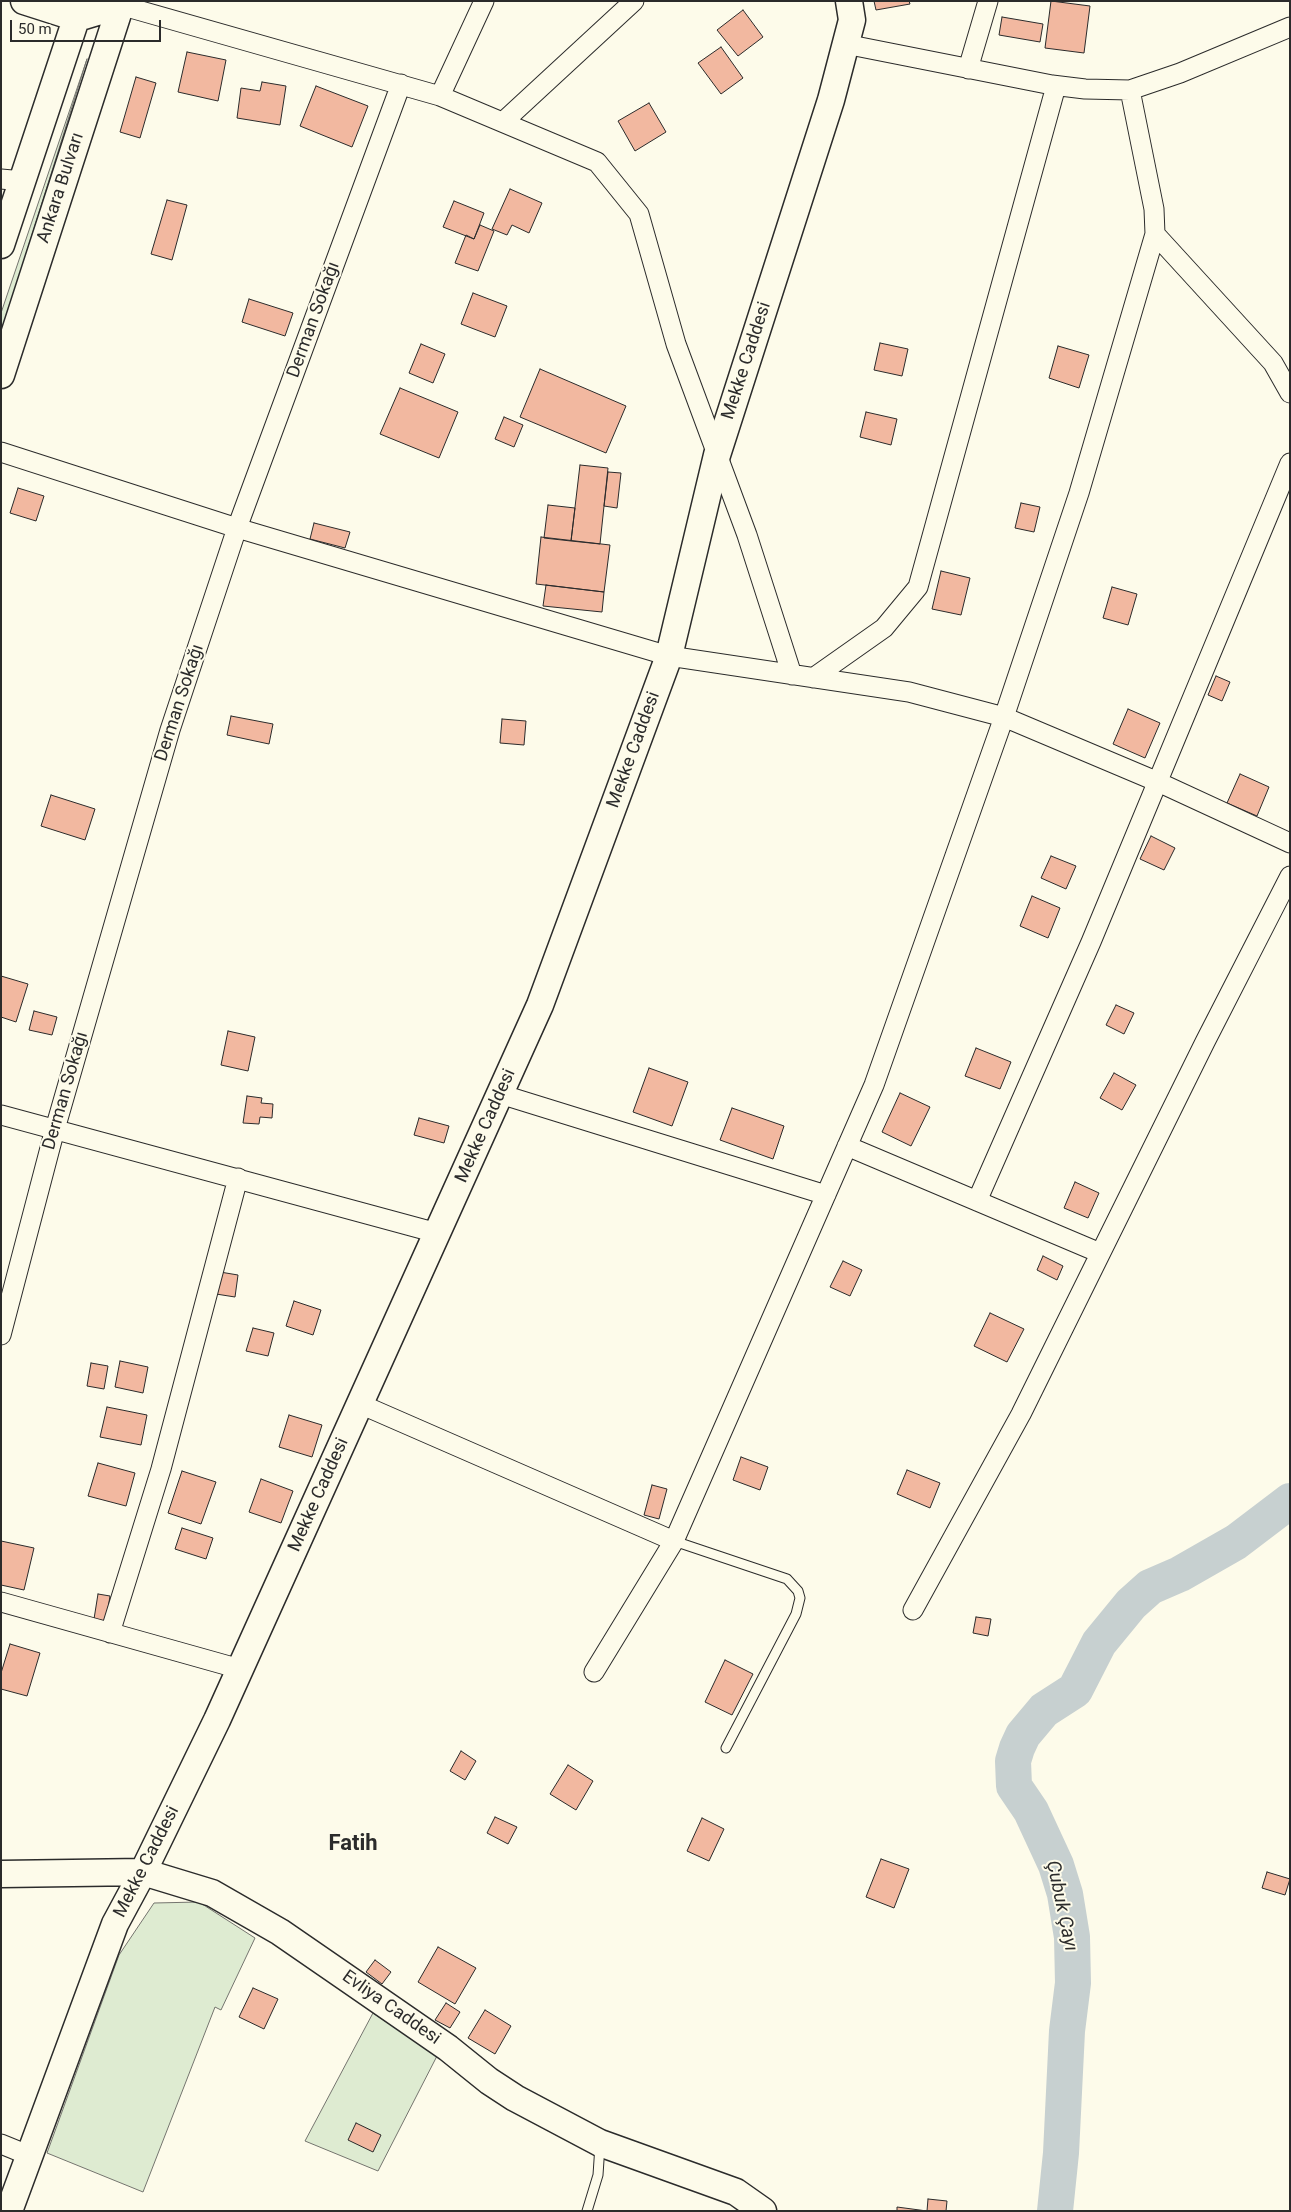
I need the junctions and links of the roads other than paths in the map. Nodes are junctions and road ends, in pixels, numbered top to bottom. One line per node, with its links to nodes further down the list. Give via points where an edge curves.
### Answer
1 (24, 1): 7 (street)
2 (484, 1): 14 (street)
3 (634, 1): 15 (street)
4 (849, 1): 9 (street, Mekke Caddesi, via 852,20)
5 (988, 1): 10 (street)
6 (119, 3): 7 (street); 11 (street); 19 (street, Ankara Bulvarı)
7 (80, 9): 16 (street)
8 (1290, 27): 13 (street, via 1180,73)
9 (846, 44): 10 (street); 22 (street, Mekke Caddesi)
10 (968, 69): 12 (street)
11 (401, 84): 14 (street); 24 (street, Derman Sokağı)
12 (1056, 86): 13 (street); 27 (street, via 918,587 884,628)
13 (1130, 90): 17 (street, via 1154,209)
14 (440, 96): 15 (street)
15 (503, 122): 22 (street, via 597,162 639,214 676,344)
16 (12, 180): 18 (street)
17 (1155, 234): 20 (street, via 1274,363); 28 (street, via 1079,493)
18 (1, 244)
19 (1, 375)
20 (1290, 394)
21 (1, 452): 24 (street)
22 (718, 455): 25 (street, Mekke Caddesi); 26 (street)
23 (1290, 463): 29 (street)
24 (237, 528): 25 (street); 34 (street, Derman Sokağı, via 170,730)
25 (669, 656): 26 (street); 32 (street, Mekke Caddesi, via 540,1005)
26 (792, 675): 27 (street)
27 (813, 678): 28 (street, via 909,692)
28 (1004, 717): 29 (street); 35 (street, via 874,1085)
29 (1158, 782): 30 (street); 38 (street)
30 (1290, 843)
31 (1290, 876): 40 (street)
32 (500, 1094): 37 (street); 39 (street, Mekke Caddesi)
33 (1, 1115): 34 (street)
34 (55, 1129): 36 (street); 41 (street, Derman Sokağı)
35 (847, 1146): 37 (street); 38 (street)
36 (238, 1178): 39 (street); 46 (street, via 161,1470)
37 (826, 1195): 43 (street)
38 (977, 1201): 40 (street)
39 (438, 1233): 42 (street, Mekke Caddesi)
40 (1100, 1253): 45 (street, via 1021,1414)
41 (1, 1335)
42 (360, 1404): 43 (street); 47 (street, Mekke Caddesi)
43 (674, 1541): 48 (street); 49 (lane, via 787,1580 798,1590 800,1598 796,1614)
44 (1, 1602): 46 (street)
45 (913, 1610)
46 (110, 1632): 47 (street)
47 (240, 1669): 50 (street, Mekke Caddesi)
48 (594, 1672)
49 (726, 1748)
50 (143, 1872): 51 (street, Evliya Caddesi); 52 (street, Evliya Caddesi, via 212,1893 280,1932 515,2098); 54 (street, Mekke Caddesi, via 115,1924)
51 (1, 1874)
52 (600, 2143): 56 (lane, via 598,2175); 57 (street, Evliya Caddesi, via 736,2192)
53 (1, 2144): 54 (street)
54 (28, 2154): 55 (street, Mekke Caddesi)
55 (9, 2211)
56 (587, 2211)
57 (763, 2211)

